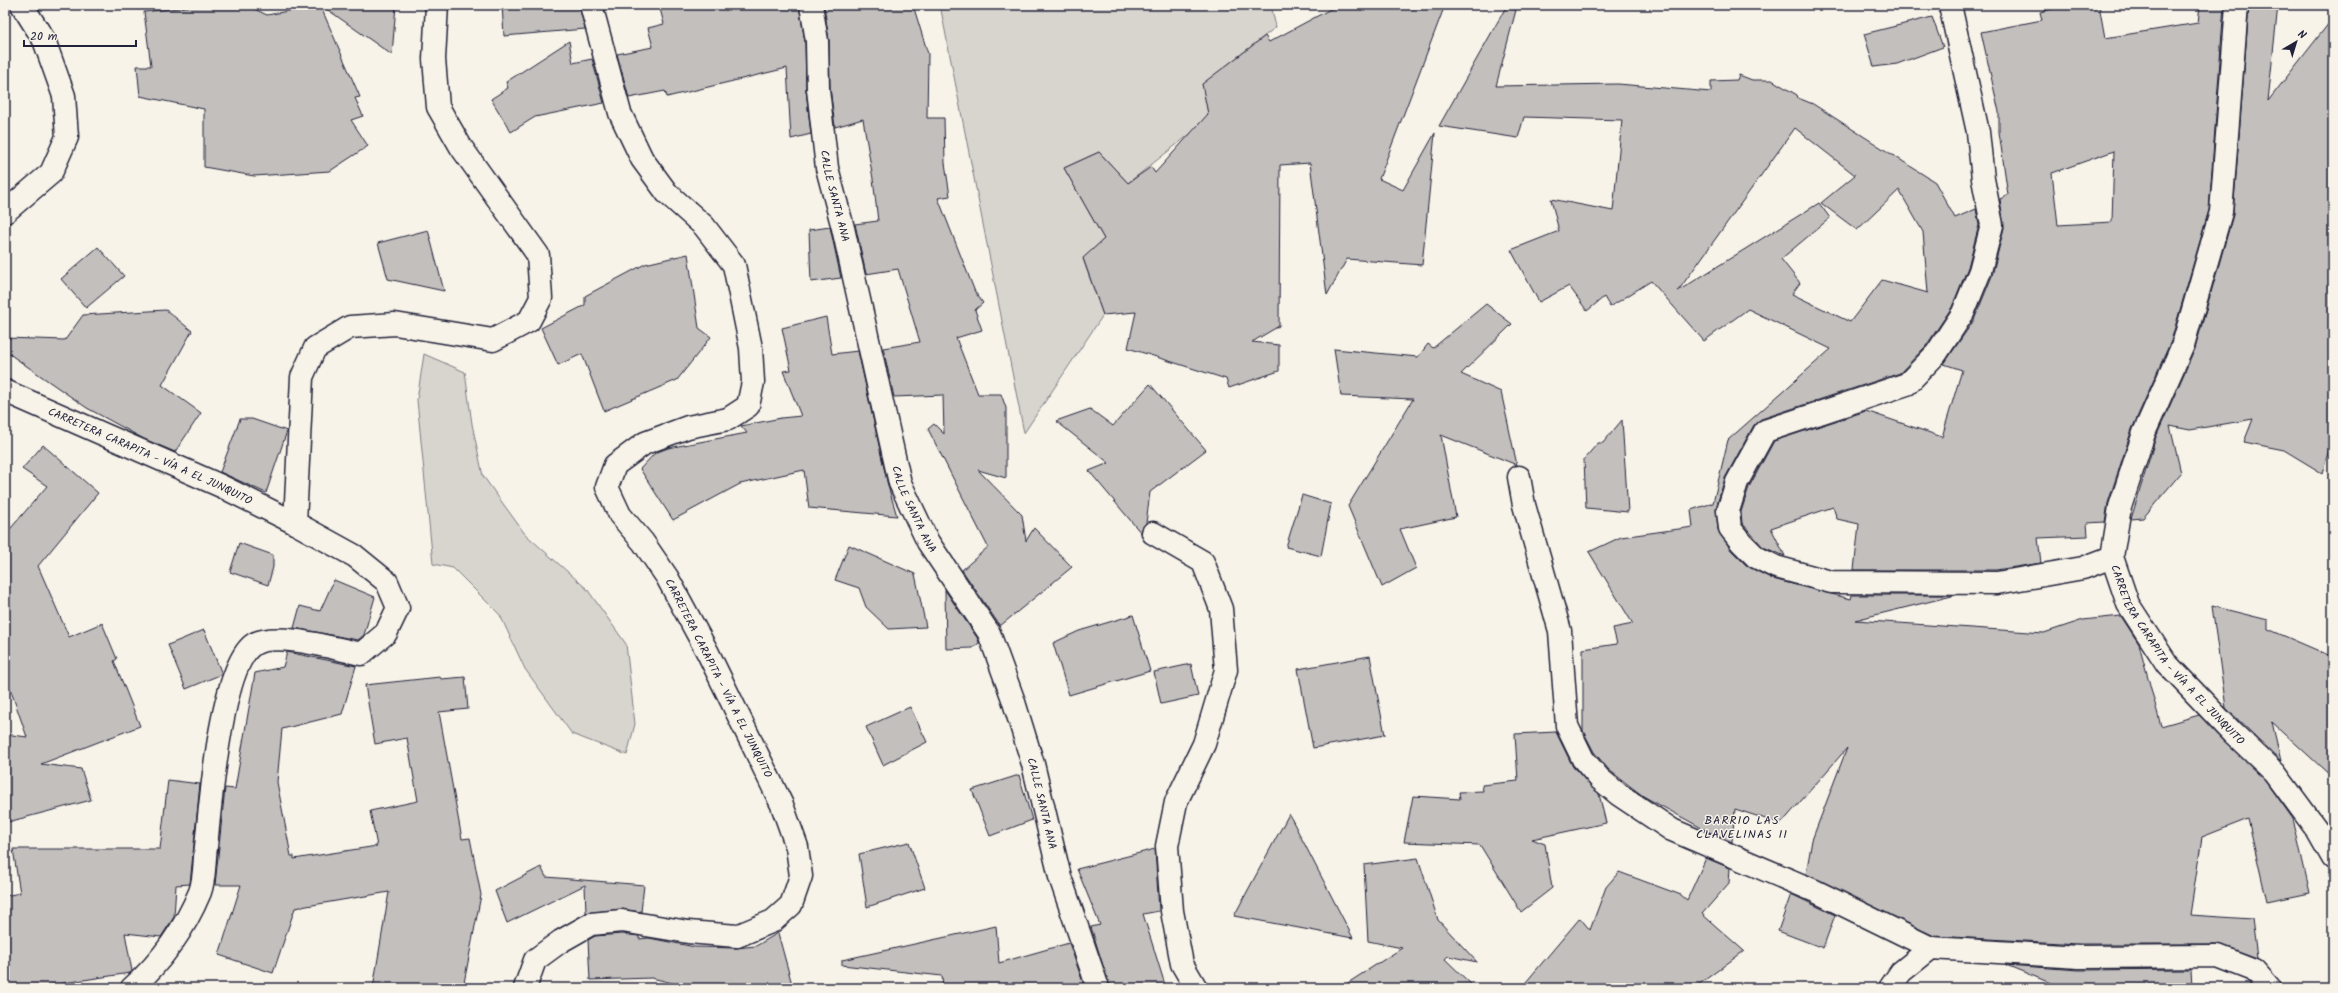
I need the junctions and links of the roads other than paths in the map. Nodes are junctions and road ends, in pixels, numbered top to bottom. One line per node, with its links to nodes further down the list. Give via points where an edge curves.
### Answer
1 (22, 5): 7 (street, via 44,40 64,96 67,137 51,173)
2 (437, 5): 10 (street, via 434,59 438,108 461,147 538,255 541,298 528,321 493,340 395,324 350,327 315,348 302,377)
3 (591, 5): 16 (street, CARRETERA CARAPITA - VÍA A EL JUNQUITO, via 620,113 642,159 667,193 704,226 734,265 751,348 753,382 748,406 728,419 688,427 644,442 615,465 607,487 620,515 643,542 667,577 708,653 779,799 797,847 801,876 791,905 773,921 737,936 688,932 622,921 592,924 534,960)
4 (811, 5): 17 (street, CALLE SANTA ANA, via 818,41 818,89 827,168 843,228 900,483 928,542 989,633 1033,764 1060,877)
5 (1950, 5): 12 (street, via 1978,132 1983,179 1992,225 1980,272 1958,323 1936,354 1907,384 1765,431 1737,482 1728,511 1730,528 1756,557 1776,567 1831,582 1997,583 2083,568)
6 (2237, 5): 12 (street, CARRETERA CARAPITA - VÍA A EL JUNQUITO, via 2221,212 2183,345 2144,434 2120,507)
7 (5, 212)
8 (5, 391): 10 (street, CARRETERA CARAPITA - VÍA A EL JUNQUITO, via 221,486)
9 (1519, 477): 14 (street, via 1524,505 1560,631 1567,726 1582,759 1618,794 1672,830 1815,891)
10 (295, 523): 15 (street, CARRETERA CARAPITA - VÍA A EL JUNQUITO, via 355,556 387,582 398,608 386,633 361,654 280,638 254,644 238,662 226,702 201,891 176,938 146,976)
11 (1154, 532): 18 (street, via 1203,562 1221,610 1226,670 1204,744 1176,802 1167,846 1172,911 1180,956)
12 (2112, 558): 13 (street, CARRETERA CARAPITA - VÍA A EL JUNQUITO, via 2128,604 2168,664 2275,773 2317,830)
13 (2333, 858)
14 (1930, 948): 19 (street, via 1901,972); 20 (street, via 2079,957 2218,956 2254,970)
15 (132, 988)
16 (525, 988)
17 (1098, 988)
18 (1196, 988)
19 (1890, 988)
20 (2270, 988)

